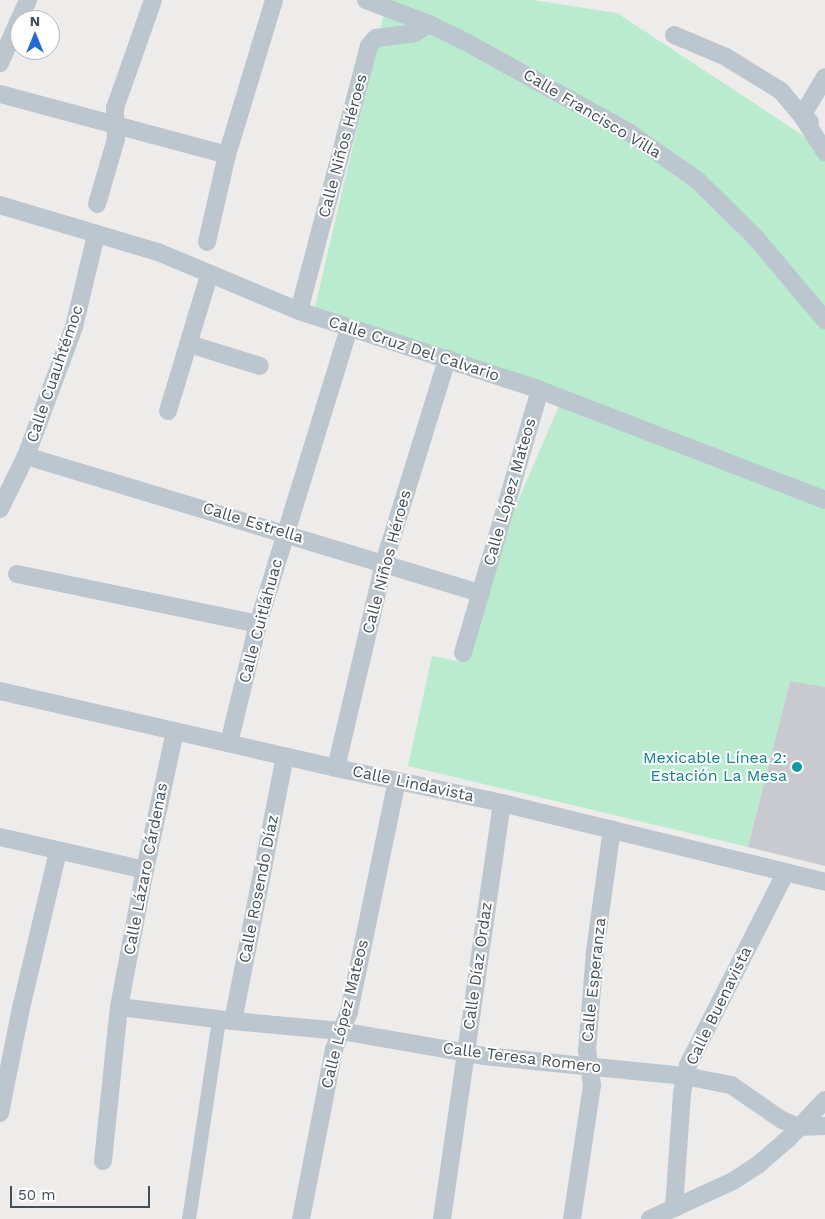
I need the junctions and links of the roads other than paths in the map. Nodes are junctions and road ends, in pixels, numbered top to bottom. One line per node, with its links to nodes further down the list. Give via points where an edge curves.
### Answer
1 (28, 0): 7 (street)
2 (153, 0): 11 (street, via 115,108)
3 (274, 0): 14 (street)
4 (366, 0): 5 (street, Calle Francisco Villa)
5 (429, 24): 20 (street, Calle Niños Héroes, via 415,33 376,38 369,46); 21 (street, Calle Francisco Villa, via 513,66 630,133 697,180 755,237)
6 (674, 35): 10 (street, via 726,56 763,79 781,91)
7 (0, 63)
8 (825, 77): 10 (street)
9 (0, 94): 11 (street)
10 (802, 116): 12 (street); 13 (street)
11 (116, 126): 14 (street); 15 (street, via 116,139)
12 (825, 133)
13 (825, 152)
14 (227, 155): 18 (street)
15 (97, 204)
16 (0, 205): 17 (street, Calle Cruz Del Calvario)
17 (96, 235): 19 (street, Calle Cruz Del Calvario, via 158,252); 28 (street, Calle Cuauhtémoc, via 74,327)
18 (207, 242)
19 (209, 275): 20 (street, Calle Cruz Del Calvario); 23 (street)
20 (299, 312): 22 (street, Calle Cruz Del Calvario)
21 (825, 320)
22 (349, 328): 24 (street, Calle Cruz Del Calvario); 31 (street, Calle Cuitláhuac)
23 (189, 344): 25 (street); 27 (street)
24 (447, 359): 26 (street, Calle Cruz Del Calvario); 32 (street, Calle Niños Héroes)
25 (260, 366)
26 (540, 390): 29 (street, Calle Cruz Del Calvario); 34 (street, Calle López Mateos)
27 (168, 411)
28 (26, 456): 30 (street, Calle Cuauhtémoc); 31 (street, Calle Estrella)
29 (825, 500)
30 (0, 509)
31 (286, 533): 32 (street, Calle Estrella); 35 (street, Calle Cuitláhuac)
32 (384, 563): 34 (street, Calle Estrella); 41 (street, Calle Niños Héroes)
33 (17, 574): 35 (street)
34 (480, 593): 36 (street, Calle López Mateos)
35 (258, 624): 39 (street, Calle Cuitláhuac)
36 (463, 654)
37 (0, 691): 38 (street, Calle Lindavista)
38 (175, 731): 39 (street, Calle Lindavista); 47 (street, Calle Lázaro Cárdenas)
39 (229, 743): 40 (street, Calle Lindavista)
40 (285, 756): 41 (street, Calle Lindavista); 51 (street, Calle Rosendo Díaz)
41 (336, 768): 42 (street, Calle Lindavista)
42 (397, 781): 43 (street, Calle Lindavista); 52 (street, Calle López Mateos, via 349,1012)
43 (502, 803): 44 (street, Calle Lindavista); 53 (street, Calle Díaz Ordaz)
44 (612, 829): 48 (street, Calle Lindavista); 54 (street, Calle Esperanza, via 595,951 587,1051)
45 (0, 837): 46 (street)
46 (58, 852): 47 (street); 57 (street)
47 (145, 870): 50 (street, Calle Lázaro Cárdenas)
48 (786, 872): 49 (street, Calle Lindavista); 55 (street, Calle Buenavista)
49 (825, 882)
50 (119, 1007): 51 (street); 60 (street, Calle Lázaro Cárdenas)
51 (226, 1020): 52 (street, Calle Teresa Romero); 62 (street, Calle Rosendo Díaz)
52 (341, 1031): 53 (street, Calle Teresa Romero); 63 (street, Calle López Mateos, via 334,1049)
53 (465, 1054): 54 (street, Calle Teresa Romero); 64 (street, Calle Díaz Ordaz)
54 (590, 1068): 55 (street, Calle Teresa Romero); 65 (street, Calle Esperanza, via 592,1084)
55 (685, 1076): 59 (street, Calle Teresa Romero, via 731,1086); 61 (street, Calle Buenavista)
56 (825, 1100): 59 (street)
57 (0, 1113)
58 (825, 1126): 59 (street)
59 (799, 1128): 61 (street, via 760,1164 733,1181)
60 (103, 1161)
61 (674, 1208): 66 (street)
62 (189, 1219)
63 (301, 1219)
64 (442, 1219)
65 (572, 1219)
66 (650, 1219)

